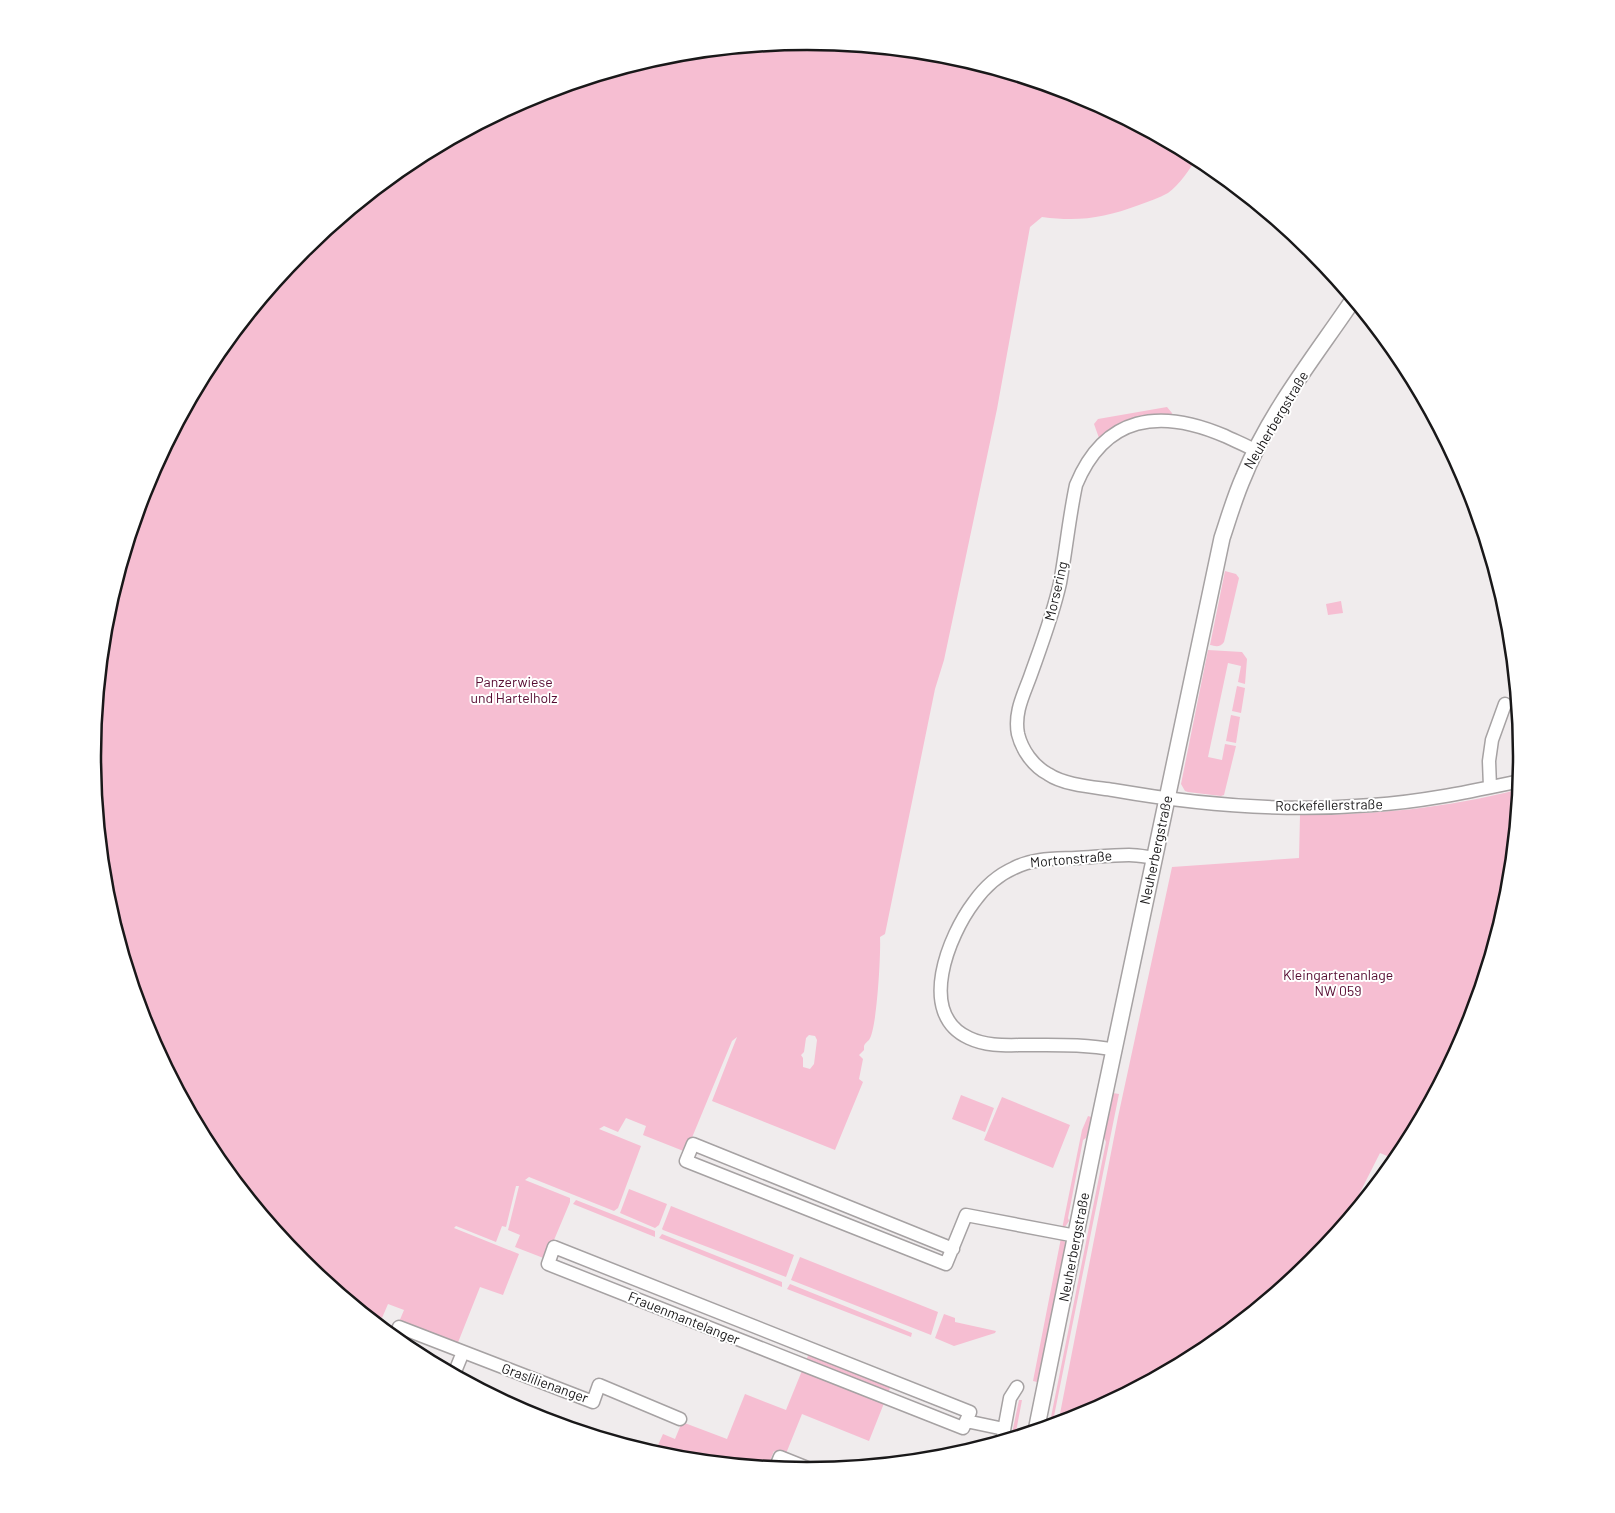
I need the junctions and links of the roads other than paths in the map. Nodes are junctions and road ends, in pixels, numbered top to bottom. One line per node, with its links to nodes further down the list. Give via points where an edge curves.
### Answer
1 (1350, 304): 2 (main road, Neuherbergstraße, via 1283,403)
2 (1256, 451): 6 (main road, Neuherbergstraße, via 1244,474 1222,538); 6 (street, Morsering, via 1210,429 1161,420 1123,428 1100,446 1076,486 1060,585 1050,624 1020,703 1016,720 1022,745 1029,757 1048,774 1088,786)
3 (1505, 704): 5 (street, via 1492,740)
4 (1513, 782): 5 (street, Rockefellerstraße)
5 (1490, 787): 6 (street, Rockefellerstraße, via 1420,800 1323,807 1226,805)
6 (1168, 798): 7 (main road, Neuherbergstraße)
7 (1155, 858): 8 (main road, Neuherbergstraße); 8 (street, Mortonstraße, via 1130,855 1042,859 1012,868 986,887 974,901 945,958 941,981 944,1013 968,1038 998,1046 1084,1045)
8 (1115, 1050): 11 (main road, Neuherbergstraße)
9 (820, 1196): 10 (street); 10 (street, via 693,1144 686,1161); 12 (street)
10 (814, 1213): 12 (street, via 946,1264)
11 (1076, 1236): 12 (street, via 966,1214); 27 (main road, Neuherbergstraße)
12 (953, 1248)
13 (628, 1276): 14 (street, Frauenmantelanger); 14 (street, Frauenmantelanger, via 554,1247 548,1264); 15 (street, Frauenmantelanger)
14 (621, 1293): 17 (street, Frauenmantelanger)
15 (754, 1326): 17 (street, Frauenmantelanger); 19 (street, Frauenmantelanger)
16 (399, 1327): 18 (street, Graslilienanger)
17 (747, 1343): 21 (street, Frauenmantelanger)
18 (463, 1352): 20 (street); 25 (street, Graslilienanger, via 593,1402 599,1385)
19 (852, 1365): 21 (street); 22 (street, Frauenmantelanger)
20 (456, 1369)
21 (846, 1382): 24 (street, Frauenmantelanger)
22 (902, 1384): 24 (street); 26 (street, Frauenmantelanger, via 970,1412)
23 (1017, 1387): 28 (street, via 1010,1398)
24 (895, 1401): 26 (street, Frauenmantelanger, via 963,1428)
25 (680, 1418)
26 (966, 1421): 28 (street, Frauenmantelanger)
27 (1037, 1425)
28 (1003, 1435)
29 (778, 1462): 30 (street, via 780,1457)
30 (793, 1462)

